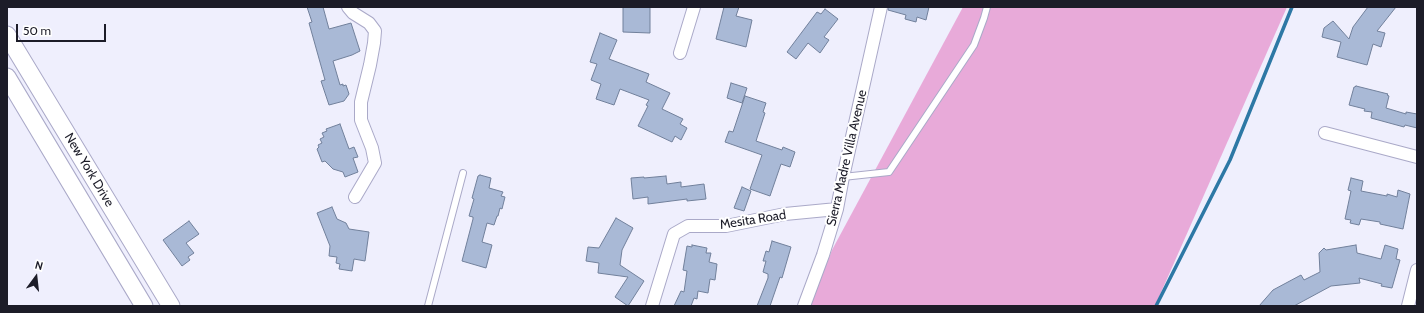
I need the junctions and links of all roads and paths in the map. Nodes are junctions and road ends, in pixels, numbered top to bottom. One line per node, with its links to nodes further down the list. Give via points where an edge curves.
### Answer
1 (348, 7): 13 (street, via 375,31 372,58 361,102 361,120 375,163)
2 (694, 7): 6 (street)
3 (881, 7): 12 (street, Sierra Madre Villa Avenue)
4 (987, 7): 12 (lane, via 974,45 889,172)
5 (7, 35): 7 (main road, New York Drive)
6 (680, 53)
7 (26, 67): 8 (main road); 17 (main road, New York Drive)
8 (8, 77): 16 (main road, New York Drive)
9 (1325, 134): 10 (street)
10 (1417, 158)
11 (463, 173): 18 (lane)
12 (843, 177): 14 (street, Sierra Madre Villa Avenue)
13 (356, 197)
14 (837, 209): 19 (street, Mesita Road, via 785,214 726,226 688,226 674,234); 20 (street, Sierra Madre Villa Avenue)
15 (1417, 270): 21 (street)
16 (144, 306)
17 (172, 306)
18 (428, 306)
19 (652, 306)
20 (804, 306)
21 (1408, 306)

